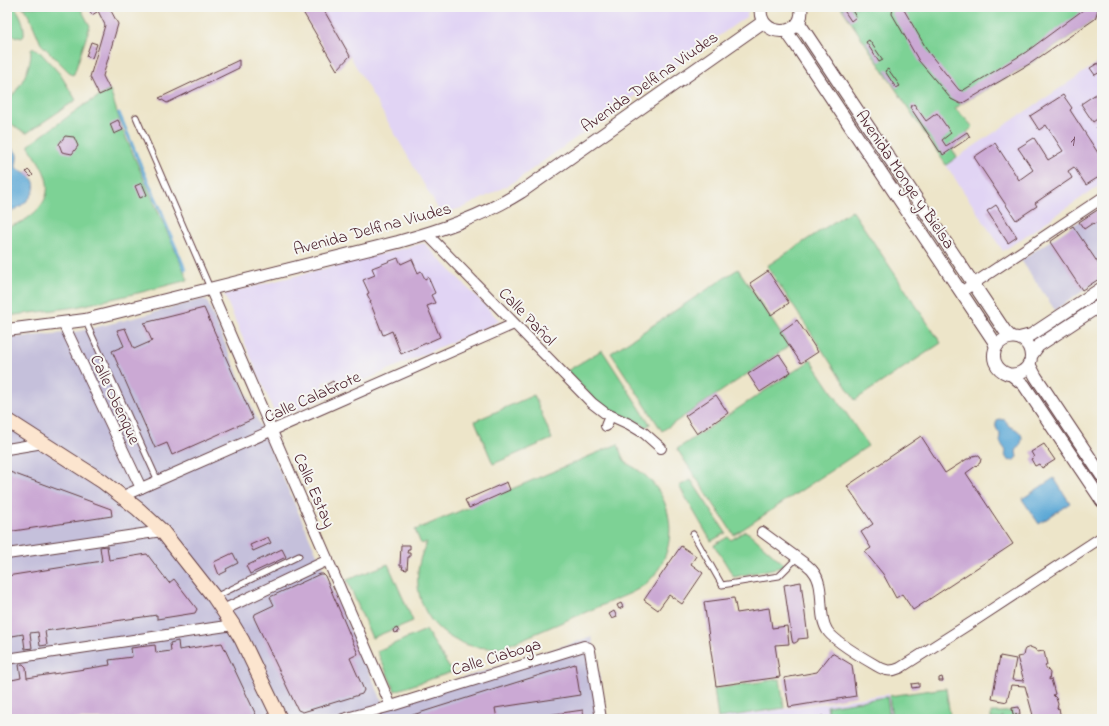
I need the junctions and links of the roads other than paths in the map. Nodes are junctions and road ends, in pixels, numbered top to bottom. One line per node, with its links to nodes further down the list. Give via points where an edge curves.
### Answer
1 (761, 7): 3 (street)
2 (801, 7): 4 (street)
3 (763, 22): 5 (street, via 773,30); 8 (street, Avenida Delfina Viudes, via 504,203 477,216)
4 (799, 23): 5 (street); 9 (street, Avenida Monge y Bielsa)
5 (786, 31): 12 (street, Avenida Monge y Bielsa)
6 (136, 118): 10 (lane)
7 (1102, 198): 9 (street)
8 (426, 234): 10 (street, Avenida Delfina Viudes); 16 (street, Calle Pañol)
9 (973, 284): 12 (street); 18 (street, Avenida Monge y Bielsa, via 1005,331)
10 (210, 288): 14 (street, Avenida Delfina Viudes); 23 (street, Calle Estay)
11 (1102, 288): 18 (street, via 1031,335)
12 (961, 292): 19 (street, Avenida Monge y Bielsa)
13 (1102, 304): 20 (street, via 1044,342 1035,350)
14 (85, 320): 15 (street, Avenida Delfina Viudes); 28 (lane)
15 (63, 323): 17 (street, Avenida Delfina Viudes); 29 (street, Calle Obenque)
16 (514, 324): 23 (street, Calle Calabrote); 25 (street, Calle Pañol, via 608,421 637,428)
17 (7, 330)
18 (1015, 338): 19 (street, via 1002,340); 20 (street, via 1027,344)
19 (996, 347): 21 (street, via 994,355 998,367)
20 (1030, 360): 21 (street, via 1022,372); 27 (street, via 1036,377)
21 (1012, 375): 31 (street, via 1024,385)
22 (7, 420): 24 (main road)
23 (272, 431): 28 (street, Calle Calabrote); 39 (street, Calle Estay)
24 (43, 443): 26 (street); 30 (main road)
25 (661, 448)
26 (7, 449)
27 (1102, 476)
28 (158, 481): 29 (street, Calle Calabrote)
29 (141, 488): 30 (street, Calle Calabrote)
30 (123, 496): 32 (main road)
31 (1102, 501)
32 (162, 531): 36 (street); 40 (main road)
33 (762, 532): 38 (street)
34 (693, 534): 38 (lane, via 722,585 779,576)
35 (1102, 537): 38 (street, via 906,664 889,671 883,670 829,633 816,576)
36 (7, 554)
37 (299, 556): 40 (lane)
38 (797, 558)
39 (328, 560): 41 (street); 44 (street, Calle Estay)
40 (214, 597): 41 (main road)
41 (223, 610): 42 (main road)
42 (233, 625): 43 (street); 45 (main road)
43 (7, 659)
44 (391, 706): 46 (street, Calle Ciaboga); 47 (street, Calle Ciaboga, via 584,646 590,651)
45 (280, 719)
46 (344, 719)
47 (601, 719)

